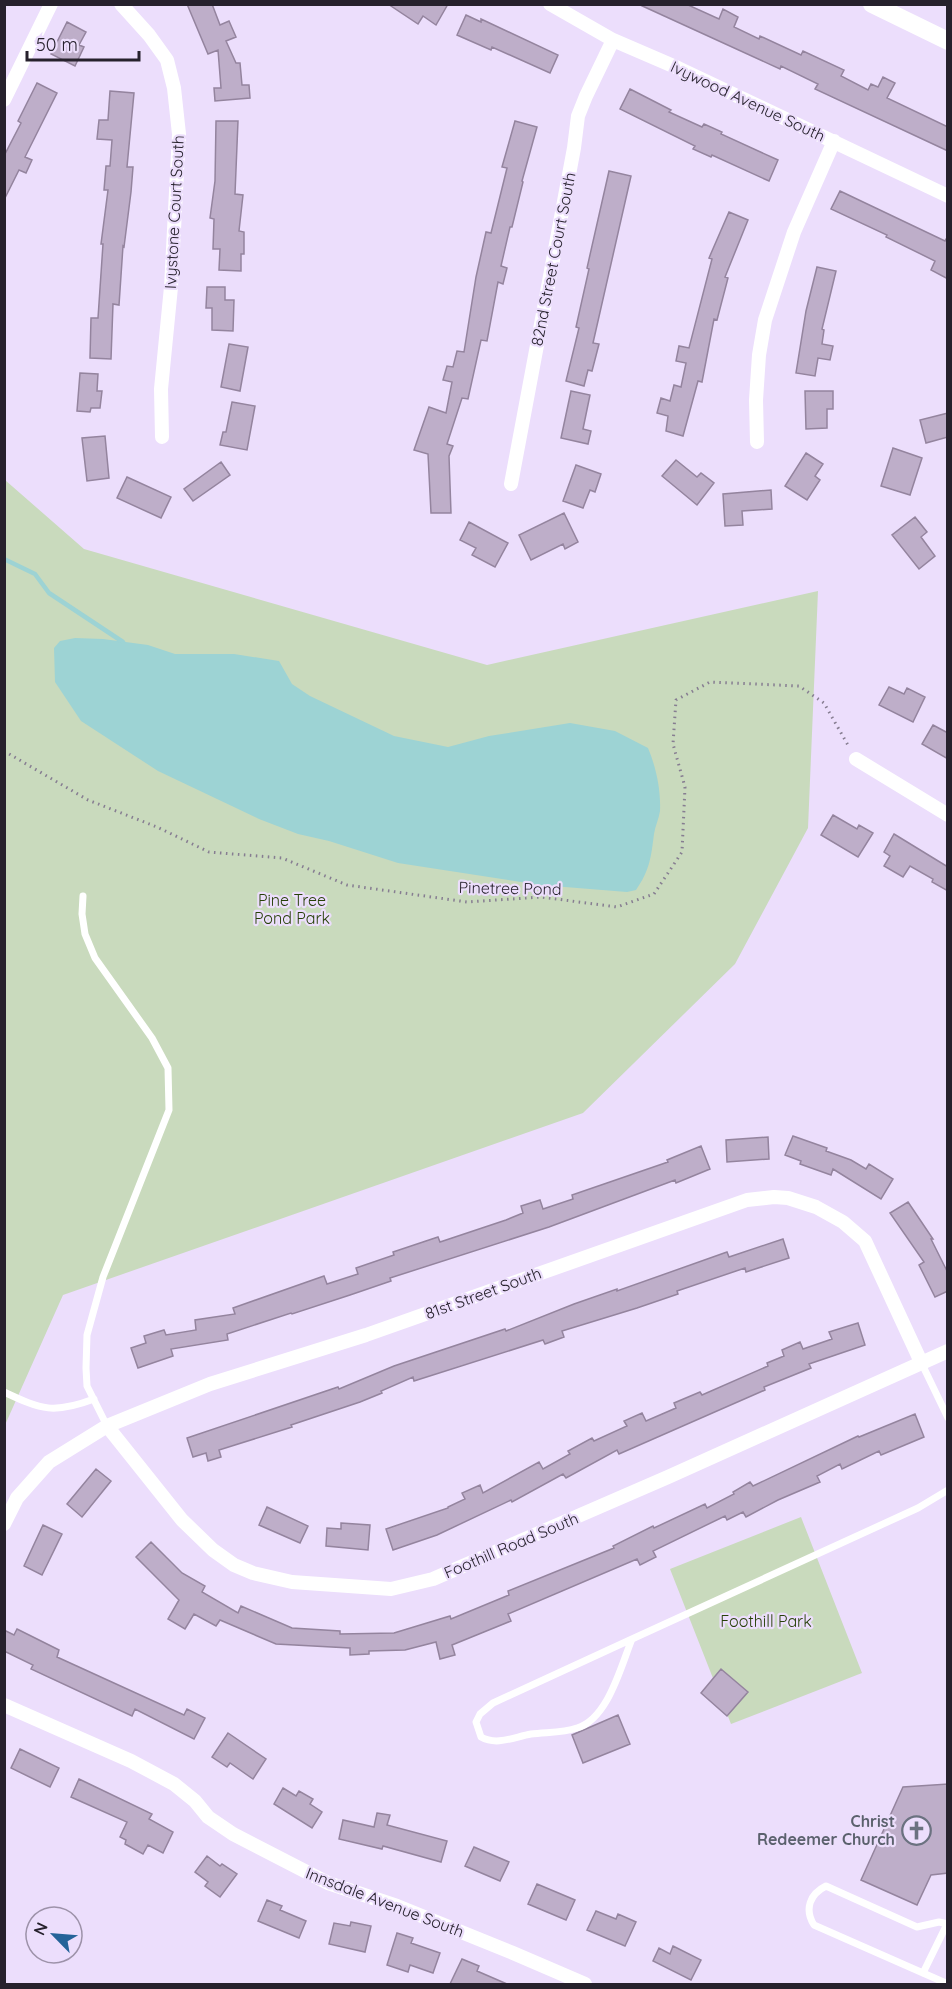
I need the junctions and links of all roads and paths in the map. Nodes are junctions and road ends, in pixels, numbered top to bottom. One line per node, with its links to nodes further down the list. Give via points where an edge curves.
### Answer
1 (51, 4): 7 (street)
2 (121, 4): 10 (street, Ivystone Court South, via 167,60 179,134 161,389)
3 (550, 4): 5 (street, Ivywood Avenue South)
4 (872, 4): 6 (main road)
5 (613, 40): 8 (street, Ivywood Avenue South); 12 (street, 82nd Street Court South, via 578,116)
6 (948, 41)
7 (4, 100)
8 (834, 141): 9 (street, Ivywood Avenue South); 11 (street, via 794,232 765,320 756,400)
9 (948, 196)
10 (162, 437)
11 (757, 442)
12 (511, 484)
13 (4, 751): 14 (path, Pinetree Pond, via 88,800 209,852 282,858 347,885 467,902 541,897 617,907 654,894 682,852 685,786 673,744 676,700 710,682 799,686 824,703)
14 (856, 759): 15 (street)
15 (948, 814)
16 (83, 896): 20 (lane, via 85,934 95,958 152,1038 168,1068 169,1110 103,1277 87,1335 87,1386)
17 (948, 1350): 18 (street, Foothill Road South)
18 (921, 1362): 21 (lane); 22 (street, Foothill Road South, via 433,1579 391,1589 292,1582 234,1565 213,1551 182,1520); 22 (street, 81st Street South, via 866,1241 843,1222 816,1208 774,1197 747,1200 366,1335 210,1384)
19 (4, 1392): 20 (lane, via 49,1409 72,1407)
20 (94, 1399): 22 (lane)
21 (948, 1418)
22 (107, 1426): 24 (street, 81st Street South, via 49,1462 17,1498)
23 (948, 1490): 25 (lane, via 918,1508)
24 (4, 1524)
25 (632, 1639): 25 (lane, via 611,1694 591,1720 578,1728 494,1742 481,1737 476,1722 493,1703)
26 (4, 1705): 29 (street, Innsdale Avenue South, via 174,1784 208,1817 233,1834 328,1883 397,1906)
27 (947, 1924): 28 (lane); 28 (lane, via 917,1927 826,1886 817,1891 808,1907 814,1925)
28 (923, 1973): 30 (lane)
29 (585, 1984)
30 (948, 1984)

